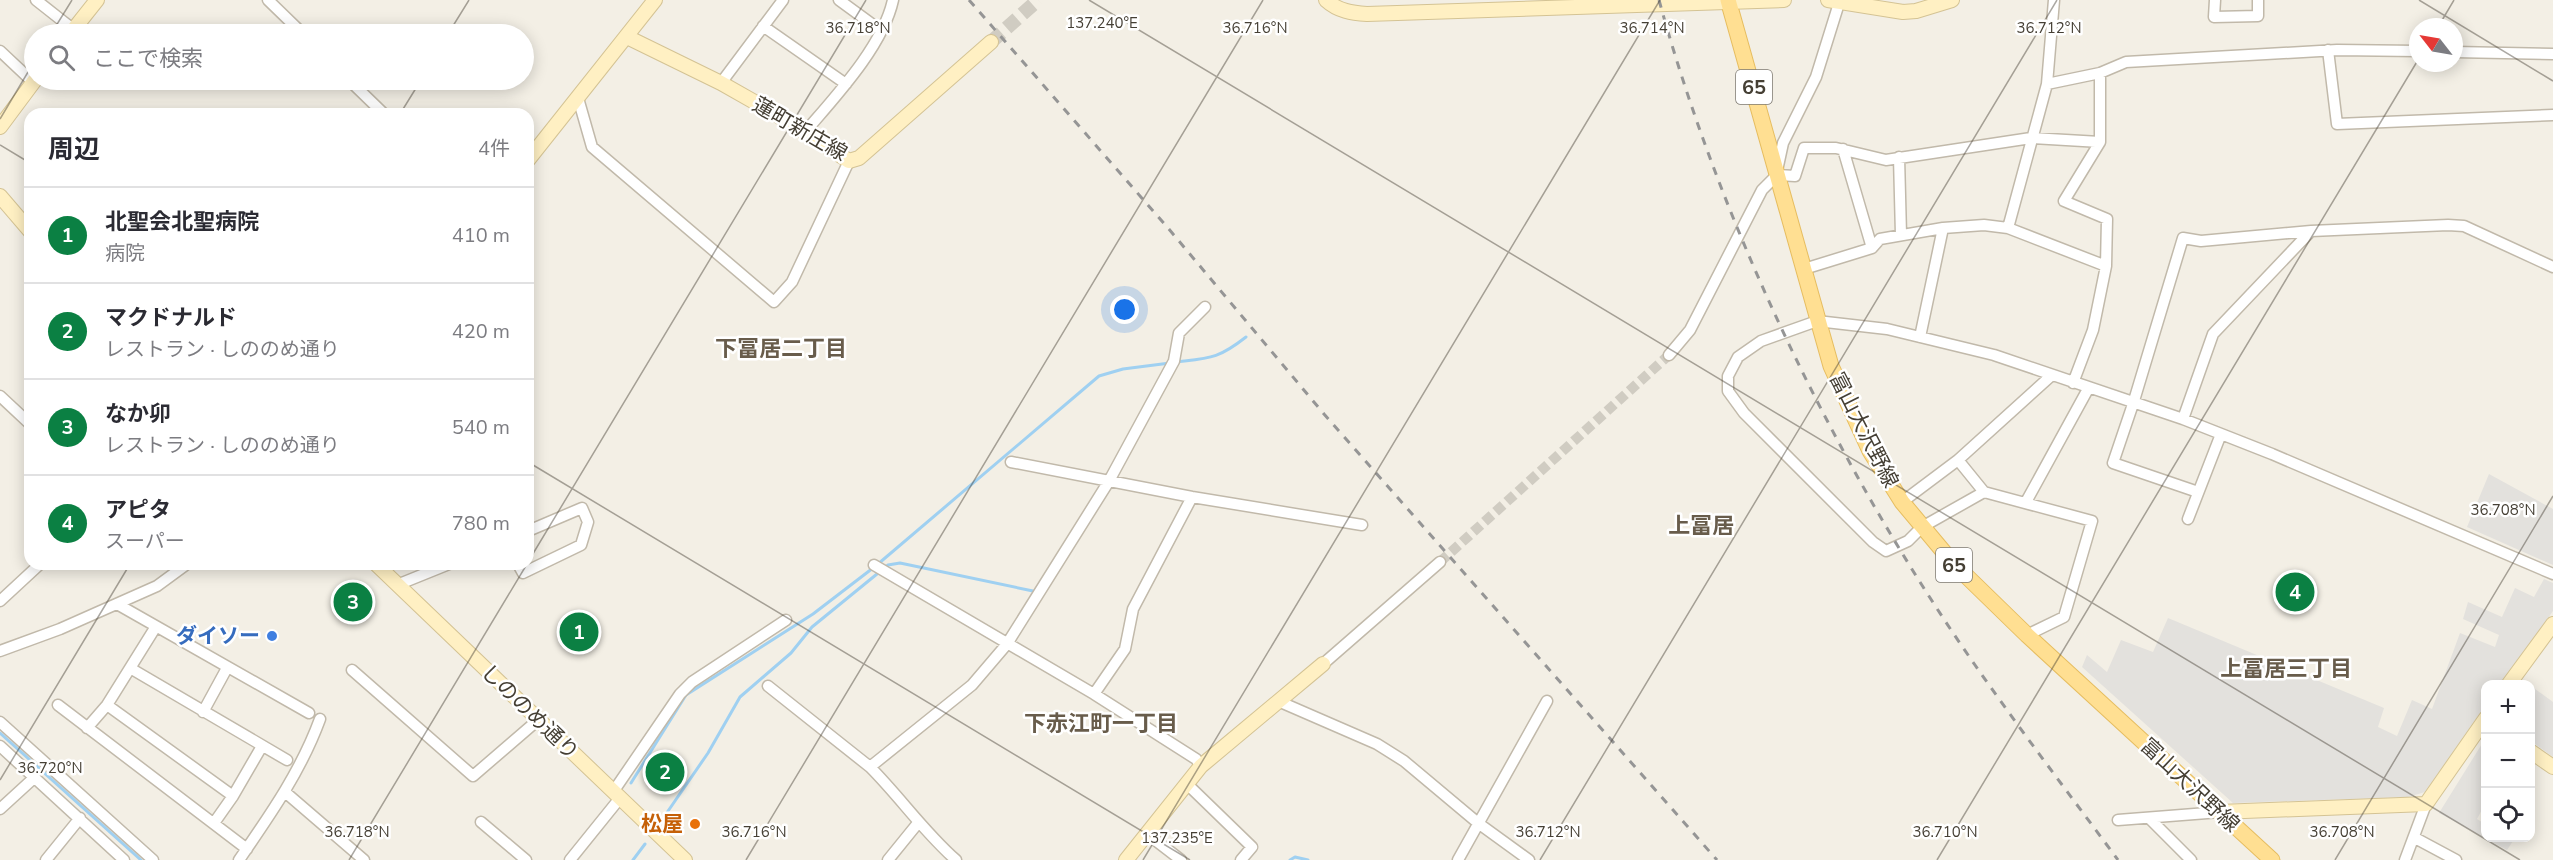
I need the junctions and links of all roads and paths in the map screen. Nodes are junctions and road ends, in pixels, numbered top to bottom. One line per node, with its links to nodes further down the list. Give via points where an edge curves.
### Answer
1 (36, 0): 17 (street)
2 (97, 0): 18 (main road)
3 (268, 0): 19 (street)
4 (655, 0): 22 (main road)
5 (783, 0): 20 (street)
6 (839, 0): 21 (street)
7 (893, 0): 21 (street)
8 (1326, 0): 16 (main road, via 1333,6 1367,14)
9 (1784, 0): 16 (main road)
10 (1828, 0): 11 (main road)
11 (1840, 0): 12 (main road, via 1903,12); 47 (street, via 1816,77 1779,156)
12 (1952, 0)
13 (2054, 0): 33 (street)
14 (2215, 0): 15 (street, via 2214,17 2258,16)
15 (2258, 0)
16 (1729, 1): 47 (main road, 富山大沢野線 / 65)
17 (63, 24)
18 (78, 24)
19 (293, 24)
20 (763, 26): 31 (street); 32 (street)
21 (880, 30): 32 (street)
22 (627, 37): 31 (main road, 蓮町新庄線); 36 (main road)
23 (991, 42): 46 (main road, 蓮町新庄線, via 867,152)
24 (2328, 50): 26 (street); 30 (street, via 2126,62); 38 (street, via 2337,124)
25 (0, 51): 29 (street)
26 (2409, 51)
27 (2463, 52): 28 (street)
28 (2553, 54)
29 (24, 72)
30 (2100, 73): 33 (street); 42 (street)
31 (721, 83): 40 (main road, 蓮町新庄線)
32 (846, 84): 40 (street)
33 (2047, 84): 41 (street)
34 (27, 90): 39 (main road)
35 (359, 90): 37 (street)
36 (578, 98): 44 (main road); 46 (street, via 592,147 774,302 792,282)
37 (378, 108)
38 (2553, 114)
39 (0, 127)
40 (805, 132): 46 (main road, 蓮町新庄線)
41 (2031, 138): 42 (street); 45 (street); 51 (street)
42 (2100, 142): 55 (street, via 2064,201 2108,219)
43 (1843, 149): 45 (street, via 1886,160); 47 (street, via 1804,148 1795,176); 54 (street)
44 (534, 153)
45 (1899, 157): 53 (street)
46 (849, 161)
47 (1777, 176): 57 (main road, 富山大沢野線 / 65); 61 (street, via 1762,190 1690,330)
48 (0, 196): 49 (main road)
49 (24, 224)
50 (1943, 228): 51 (street); 53 (street); 60 (street)
51 (2008, 228): 55 (street)
52 (2311, 231): 56 (street, via 2464,226); 66 (street, via 2200,241 2182,238); 68 (street, via 2213,334)
53 (1901, 235): 54 (street, via 1880,239)
54 (1872, 248): 57 (street)
55 (2106, 266): 63 (street, via 2093,330)
56 (2553, 267)
57 (1804, 269): 59 (main road, 富山大沢野線 / 65)
58 (1205, 307): 72 (street, via 1179,333 1174,361)
59 (1817, 321): 60 (street); 76 (main road, 富山大沢野線 / 65, via 1832,366 1870,451); 80 (street, via 1761,341 1738,357 1728,376 1728,391 1744,413 1873,542 1886,550 1908,541)
60 (1920, 337): 62 (street, via 1994,355)
61 (1669, 355)
62 (2052, 375): 63 (street); 70 (street)
63 (2073, 383): 64 (street)
64 (2088, 388): 66 (street); 77 (street)
65 (0, 396): 67 (street)
66 (2133, 404): 68 (street); 74 (street, via 2113,463)
67 (24, 418)
68 (2182, 419): 69 (street)
69 (2221, 434): 74 (street); 89 (street)
70 (1958, 460): 73 (street); 76 (street)
71 (1011, 462): 72 (street)
72 (1109, 481): 75 (street); 97 (street)
73 (1984, 492): 77 (street); 80 (street)
74 (2198, 492): 78 (street)
75 (1192, 497): 79 (street); 105 (street, via 1133,609 1125,649)
76 (1902, 502): 80 (main road, 富山大沢野線 / 65)
77 (2026, 502): 96 (street, via 2092,521 2064,617)
78 (2188, 519)
79 (1362, 525)
80 (1922, 527): 96 (main road, 富山大沢野線 / 65)
81 (534, 528): 84 (street, via 582,508 588,522 581,545)
82 (1440, 562): 99 (street)
83 (874, 565): 97 (street)
84 (534, 568)
85 (34, 570): 91 (street)
86 (179, 570): 92 (street, via 157,586)
87 (382, 570): 90 (main road, しののめ通り)
88 (434, 570): 90 (street)
89 (2553, 574)
90 (397, 585): 113 (main road, しののめ通り)
91 (0, 601)
92 (117, 604): 95 (street); 98 (street)
93 (786, 620): 127 (street, via 686,688)
94 (2553, 624): 103 (main road)
95 (155, 628): 100 (street); 101 (street)
96 (2027, 635): 131 (main road, 富山大沢野線 / 65)
97 (1007, 644): 105 (street); 122 (street, via 972,685)
98 (0, 651)
99 (1323, 664): 106 (main road)
100 (130, 668): 109 (street); 110 (street)
101 (227, 668): 110 (street); 111 (street)
102 (352, 670): 113 (street, via 473,776)
103 (2513, 680)
104 (768, 686): 122 (street)
105 (1094, 694): 121 (street, via 1196,759)
106 (1278, 701): 121 (main road); 138 (street, via 1377,744 1404,761)
107 (1547, 701): 138 (street)
108 (58, 705): 116 (street)
109 (107, 705): 116 (street); 128 (street)
110 (202, 712): 118 (street)
111 (309, 713)
112 (320, 719): 126 (street, via 309,751)
113 (538, 720): 127 (main road, しののめ通り)
114 (0, 722): 144 (street)
115 (2481, 724): 129 (main road)
116 (87, 728): 136 (street)
117 (0, 746): 124 (street)
118 (262, 746): 120 (street); 128 (street)
119 (2535, 754): 123 (main road)
120 (287, 760)
121 (1201, 766): 125 (main road)
122 (870, 767): 137 (street, via 898,795)
123 (2553, 767)
124 (35, 777): 130 (street); 132 (street)
125 (1186, 783): 139 (main road); 154 (street, via 1252,847)
126 (285, 792): 141 (street); 146 (street)
127 (617, 795): 148 (street); 149 (main road, しののめ通り)
128 (233, 796): 136 (street)
129 (2426, 804): 131 (main road); 140 (street)
130 (0, 809)
131 (2220, 812): 133 (street); 158 (main road, 富山大沢野線 / 65)
132 (80, 818): 142 (street); 143 (street)
133 (2149, 818): 134 (street); 157 (street)
134 (2118, 820)
135 (481, 822): 147 (street)
136 (214, 823): 141 (street)
137 (918, 823): 150 (street); 151 (street)
138 (1479, 823): 155 (street); 156 (street)
139 (1146, 833): 152 (main road); 153 (street)
140 (2415, 838): 159 (street); 160 (street)
141 (247, 849): 145 (street)
142 (46, 860)
143 (124, 860)
144 (153, 860)
145 (239, 860)
146 (364, 860)
147 (526, 860)
148 (570, 860)
149 (685, 860)
150 (888, 860)
151 (956, 860)
152 (1126, 860)
153 (1181, 860)
154 (1241, 860)
155 (1458, 860)
156 (1528, 860)
157 (2191, 860)
158 (2272, 860)
159 (2404, 860)
160 (2456, 860)

